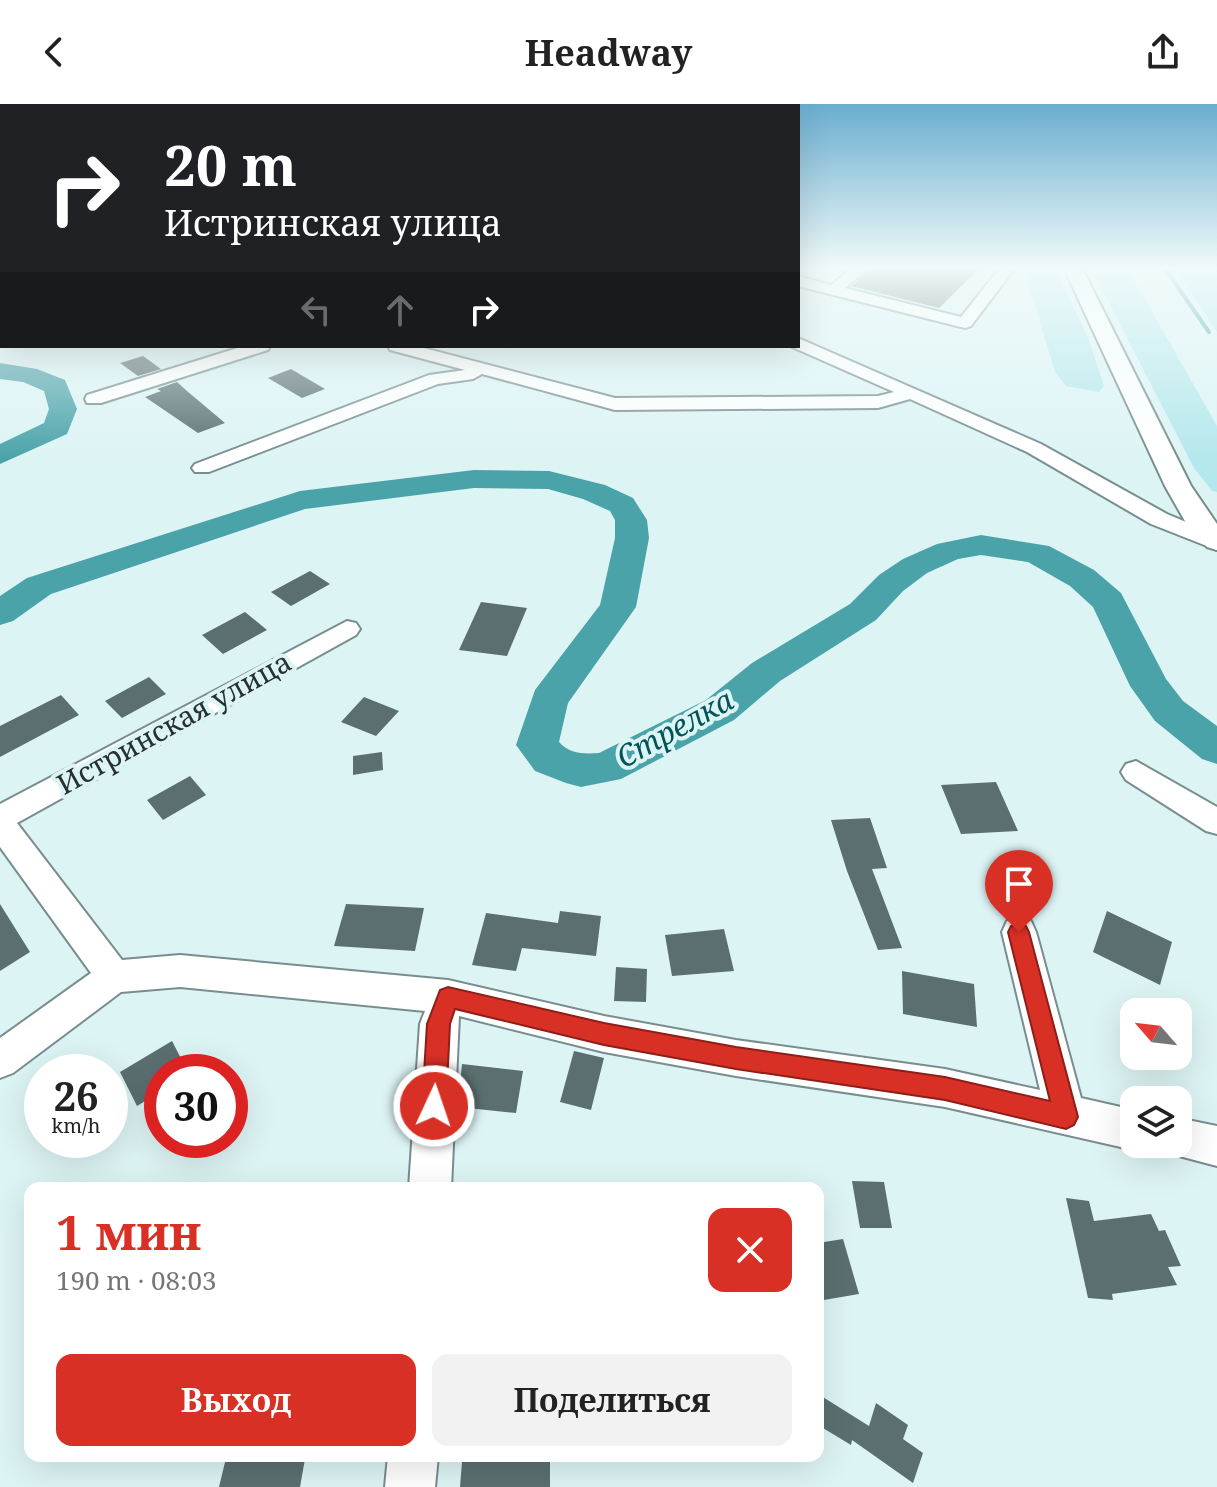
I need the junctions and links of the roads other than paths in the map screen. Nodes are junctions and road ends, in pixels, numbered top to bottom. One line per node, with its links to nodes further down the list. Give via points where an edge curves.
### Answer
1 (1103, 331): 9 (main road, via 1178,486)
2 (800, 344): 6 (street)
3 (256, 348): 7 (street)
4 (403, 348): 5 (street)
5 (487, 372): 6 (street, via 615,404 878,402); 8 (street, via 435,379)
6 (913, 393): 9 (street, via 1034,448 1159,519)
7 (94, 399)
8 (202, 468)
9 (1217, 542)
10 (347, 629): 12 (street, Истринская улица)
11 (1136, 772): 13 (street)
12 (0, 820): 15 (street, Истринская улица)
13 (1217, 822)
14 (1019, 932): 18 (street)
15 (114, 977): 16 (street, via 180,971); 17 (street)
16 (448, 997): 18 (street, via 619,1037 945,1088); 22 (street, via 438,1024)
17 (0, 1060)
18 (1066, 1117): 19 (street)
19 (1120, 1127)
20 (1192, 1141): 21 (street)
21 (1217, 1146)
22 (430, 1182)
23 (412, 1462): 24 (street)
24 (410, 1487)

